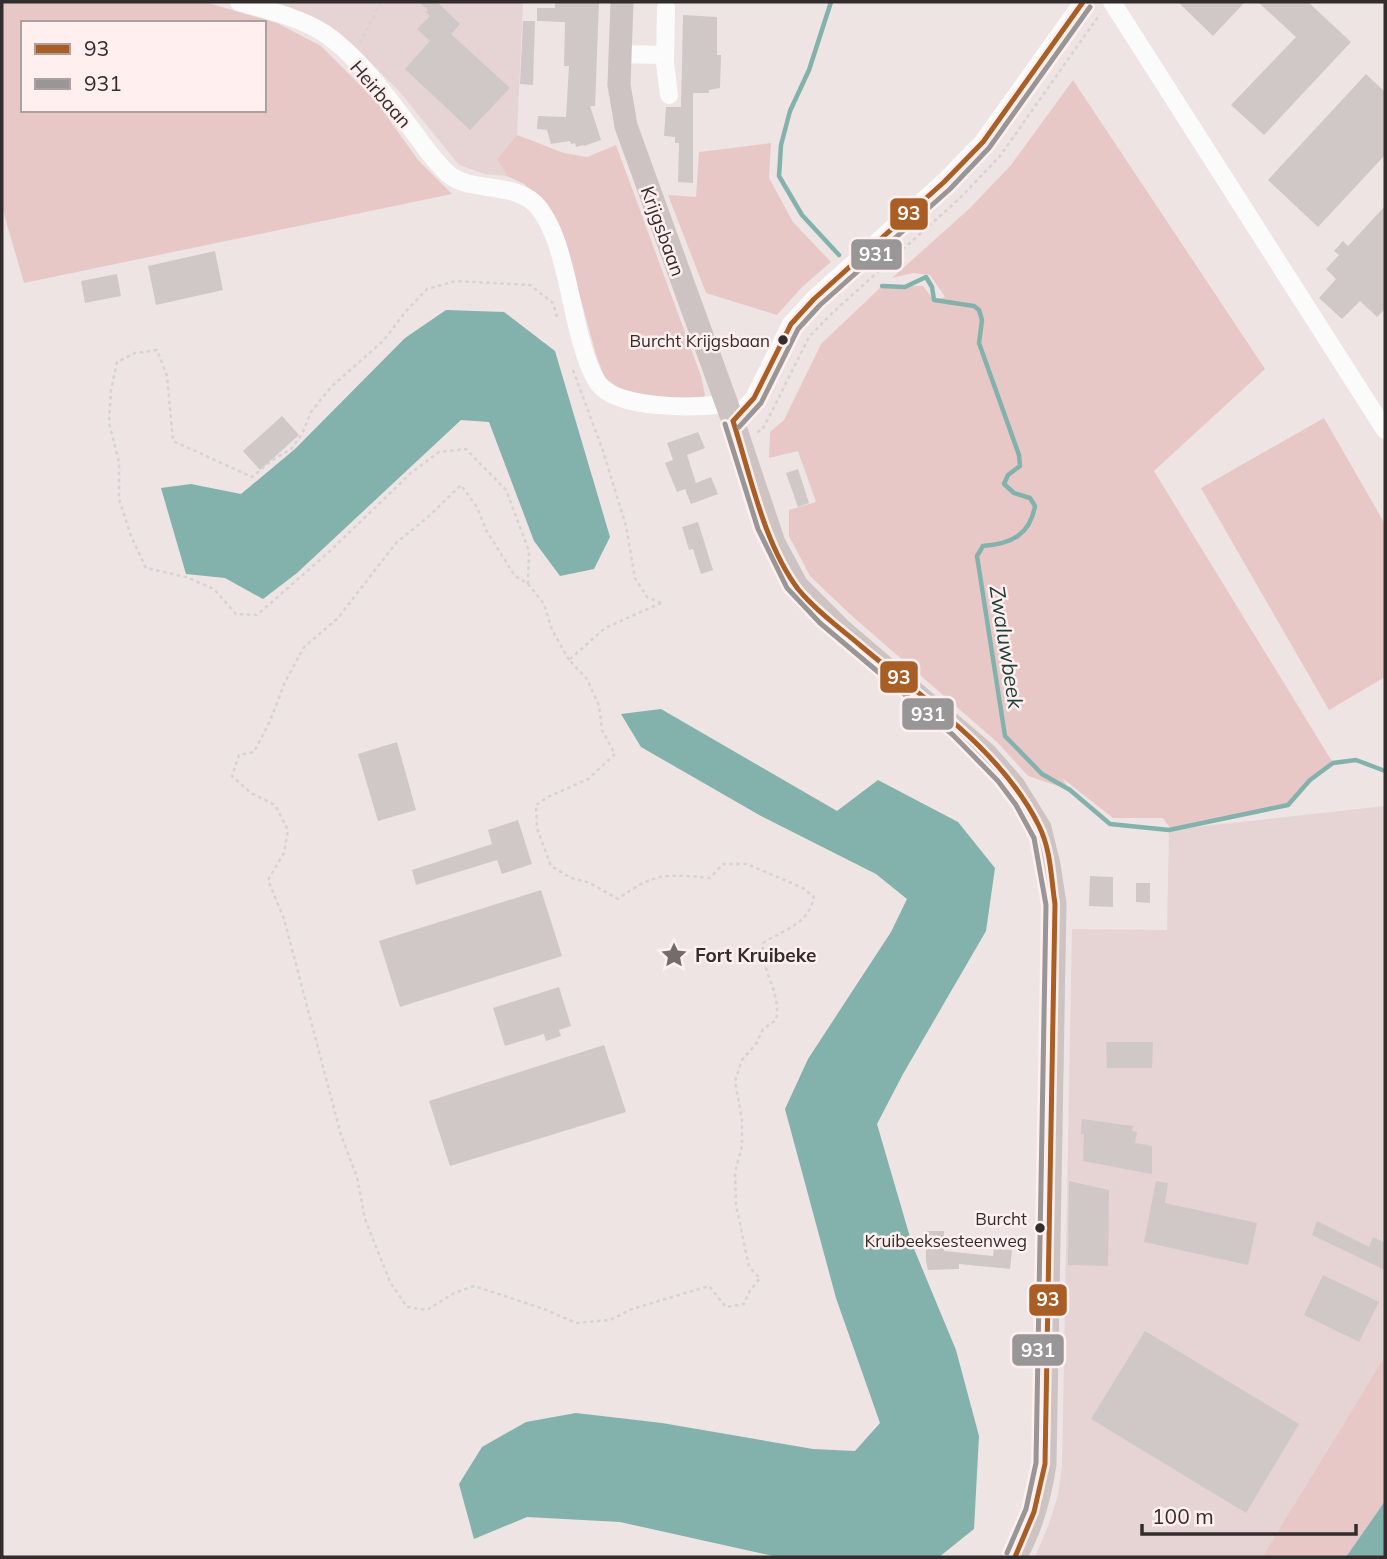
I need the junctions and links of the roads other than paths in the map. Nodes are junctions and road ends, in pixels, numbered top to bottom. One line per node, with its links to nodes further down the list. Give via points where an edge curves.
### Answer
1 (239, 2): 9 (street, Heirbaan, via 289,16 324,33 389,99 452,177 515,191 538,206 557,240 587,357 599,385 620,398 694,408)
2 (622, 2): 6 (main road, Krijgsbaan)
3 (1083, 2): 9 (street, via 983,142 791,324 754,398)
4 (1107, 6): 10 (street)
5 (666, 8): 7 (street)
6 (621, 54): 7 (street); 9 (main road, Krijgsbaan, via 626,126)
7 (665, 55): 8 (street)
8 (669, 95)
9 (732, 422): 11 (main road, Krijgsbaan, via 774,543 797,586 840,629 986,754 1014,786 1040,828 1055,904 1045,1464 1033,1518)
10 (1385, 430)
11 (1015, 1557)

